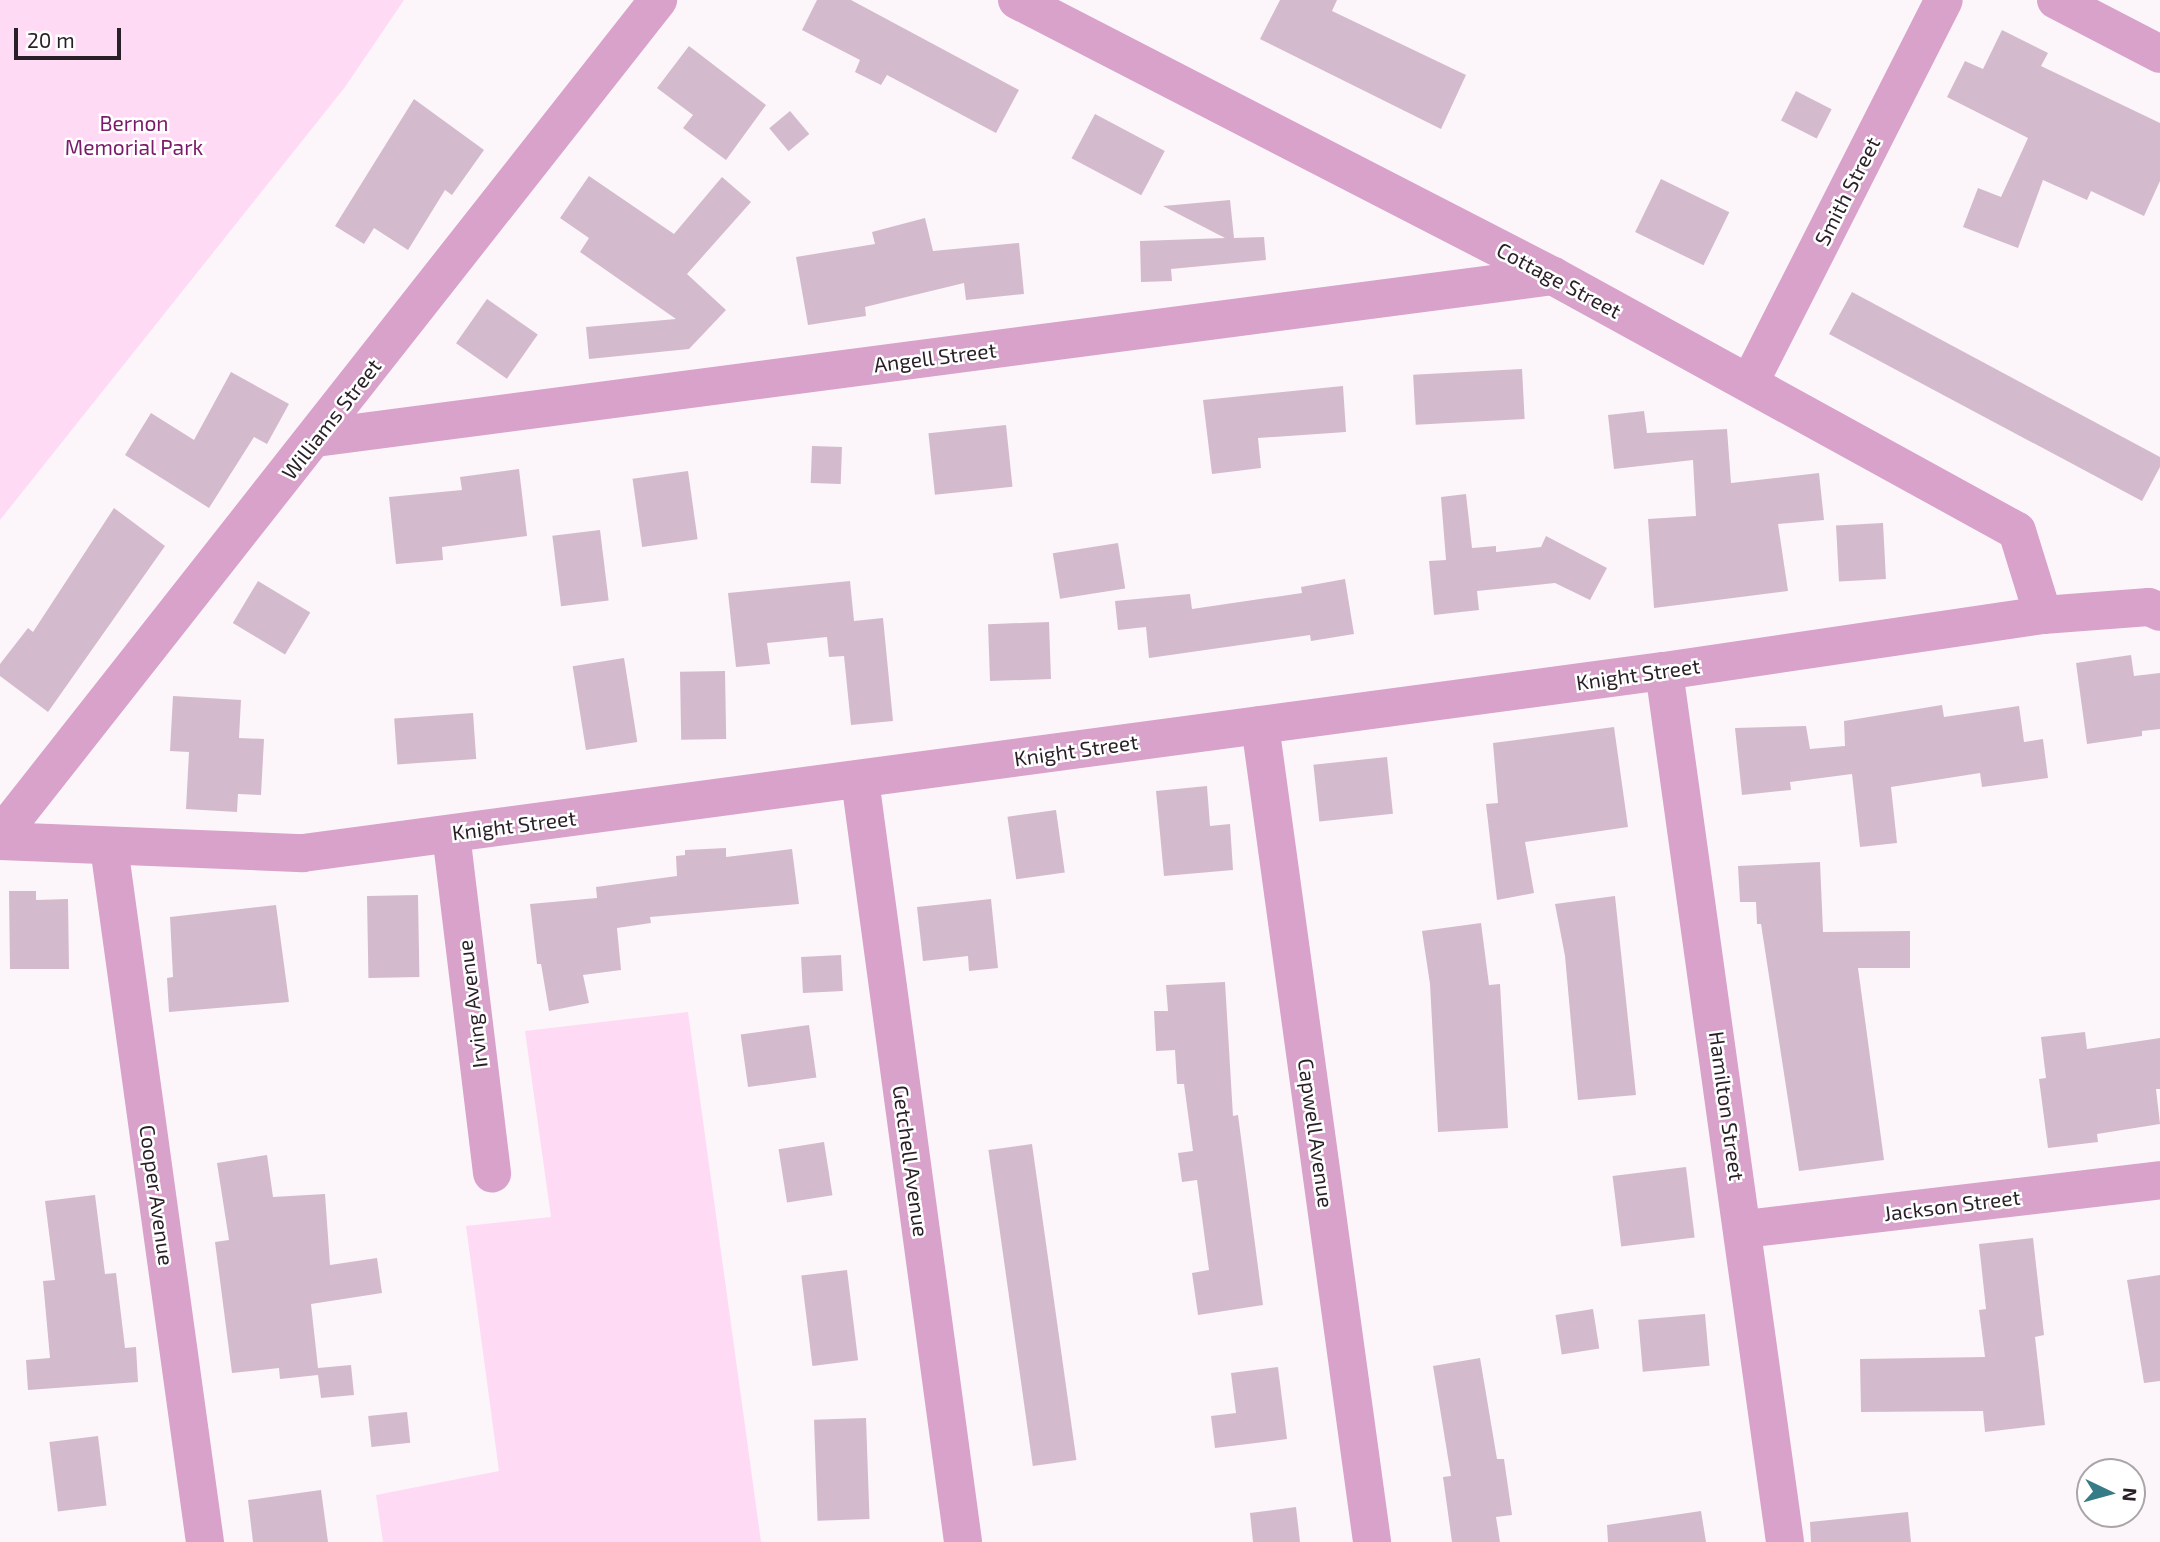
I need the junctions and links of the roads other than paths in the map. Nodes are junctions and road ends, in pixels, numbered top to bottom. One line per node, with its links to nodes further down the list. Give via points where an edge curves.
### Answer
1 (658, 0): 8 (street, Williams Street)
2 (1017, 0): 6 (street, Cottage Street)
3 (1944, 0): 7 (street, Smith Street)
4 (2056, 0): 5 (street)
5 (2160, 54)
6 (1553, 276): 7 (street, Cottage Street); 8 (street, Angell Street)
7 (1750, 382): 10 (street, Cottage Street, via 2017,531)
8 (316, 438): 15 (street, Williams Street)
9 (2154, 610): 10 (street, Knight Street)
10 (2043, 615): 11 (street, Knight Street)
11 (1664, 671): 12 (street, Knight Street); 19 (street, Hamilton Street)
12 (1260, 724): 13 (street, Knight Street); 22 (street, Capwell Avenue)
13 (859, 780): 14 (street, Knight Street); 21 (street, Getchell Avenue)
14 (452, 834): 16 (street, Knight Street, via 303,853); 17 (street, Irving Avenue)
15 (0, 839): 16 (street, Knight Street)
16 (109, 847): 20 (street, Cooper Avenue)
17 (492, 1174)
18 (2160, 1180): 19 (street, Jackson Street)
19 (1745, 1229): 23 (street, Hamilton Street)
20 (205, 1542)
21 (963, 1542)
22 (1372, 1542)
23 (1785, 1542)

